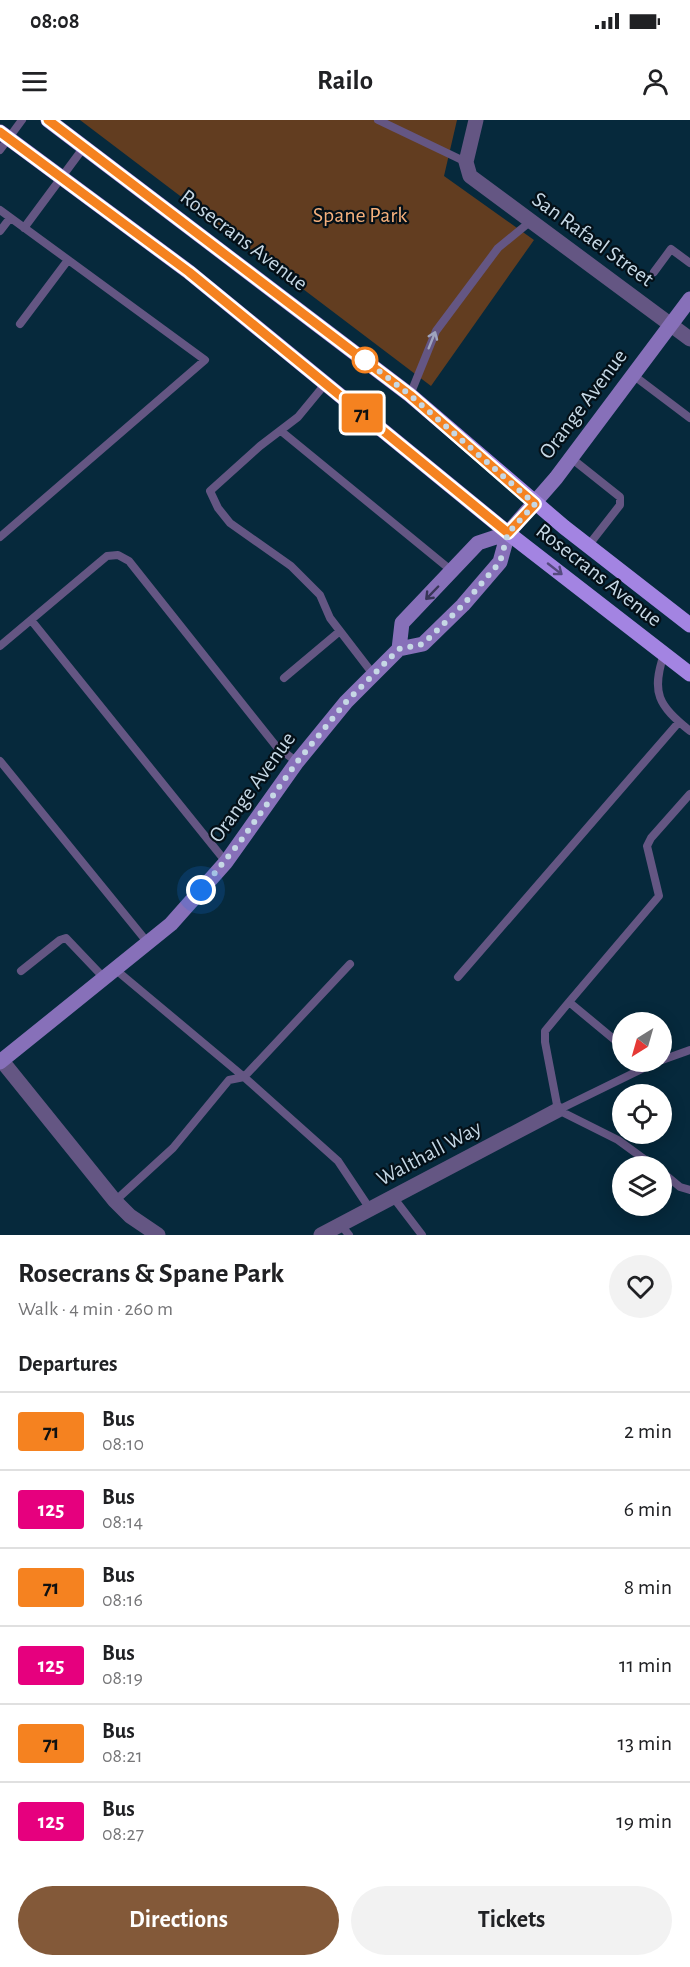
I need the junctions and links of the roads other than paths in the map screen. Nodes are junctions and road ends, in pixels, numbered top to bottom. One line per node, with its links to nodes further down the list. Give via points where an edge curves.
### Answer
1 (22, 120): 5 (lane)
2 (48, 120): 6 (main road, Rosecrans Avenue)
3 (378, 120): 7 (lane)
4 (476, 120): 7 (street)
5 (3, 140): 8 (main road, Rosecrans Avenue)
6 (84, 147): 8 (lane); 23 (main road, Rosecrans Avenue)
7 (468, 169): 11 (street, San Rafael Street)
8 (62, 178): 12 (lane); 22 (main road, Rosecrans Avenue, via 189,272)
9 (0, 210): 10 (lane)
10 (10, 218): 12 (lane); 13 (lane)
11 (531, 221): 19 (street, San Rafael Street); 23 (lane, one-way to 11, via 435,331 495,252)
12 (24, 228): 14 (lane)
13 (0, 231)
14 (68, 260): 18 (lane); 29 (lane, via 205,360)
15 (690, 263): 16 (lane, via 671,249)
16 (654, 272)
17 (690, 299): 19 (street, Orange Avenue)
18 (20, 324)
19 (671, 325): 20 (street, San Rafael Street); 21 (street, Orange Avenue)
20 (690, 339)
21 (633, 375): 24 (lane); 26 (street, Orange Avenue)
22 (326, 383): 25 (lane); 28 (main road, Rosecrans Avenue)
23 (410, 395): 27 (main road, Rosecrans Avenue)
24 (690, 418)
25 (281, 431): 31 (lane); 34 (lane, via 210,491 230,523 291,566 320,595)
26 (571, 458): 27 (street, Orange Avenue); 30 (lane, via 620,497 620,505)
27 (535, 504): 28 (street, Orange Avenue); 30 (main road, Rosecrans Avenue)
28 (508, 533): 31 (street, Orange Avenue, via 478,543); 36 (street, Orange Avenue, via 500,562 463,605 423,644); 37 (main road, Rosecrans Avenue, one-way to 37)
29 (0, 537)
30 (588, 546): 33 (main road, Rosecrans Avenue)
31 (453, 572): 36 (street, Orange Avenue, one-way to 36, via 402,624)
32 (31, 620): 35 (lane); 44 (lane, via 107,556 118,555 129,561 276,746); 46 (lane)
33 (690, 625)
34 (340, 631): 38 (lane); 40 (lane)
35 (0, 646)
36 (399, 649): 38 (street, Orange Avenue)
37 (664, 654): 39 (main road, Rosecrans Avenue); 41 (lane, via 656,685 665,707)
38 (373, 674): 44 (street, Orange Avenue)
39 (690, 674)
40 (284, 678)
41 (679, 722): 42 (lane); 51 (lane)
42 (690, 731)
43 (0, 761): 47 (lane)
44 (297, 762): 46 (street, Orange Avenue)
45 (690, 794): 52 (lane, via 647,846 659,896)
46 (226, 862): 47 (street, Orange Avenue)
47 (149, 944): 50 (street, Orange Avenue)
48 (350, 964): 58 (lane)
49 (21, 971): 50 (lane, via 66,938)
50 (111, 974): 56 (street, Orange Avenue); 58 (lane)
51 (458, 977)
52 (569, 1002): 53 (lane); 59 (lane, via 545,1031)
53 (612, 1038)
54 (690, 1050): 55 (lane)
55 (672, 1056)
56 (1, 1062): 64 (street)
57 (630, 1072): 59 (lane)
58 (244, 1077): 64 (lane, via 229,1080 174,1148); 65 (lane, via 338,1161)
59 (558, 1110): 60 (lane, via 618,1140); 63 (street, Walthall Way)
60 (639, 1156)
61 (672, 1180): 62 (lane)
62 (690, 1190)
63 (393, 1197): 65 (street, Walthall Way); 69 (lane)
64 (115, 1201): 67 (street)
65 (370, 1209): 66 (street, Walthall Way)
66 (345, 1230): 68 (street, Walthall Way)
67 (158, 1235)
68 (321, 1235)
69 (422, 1235)

